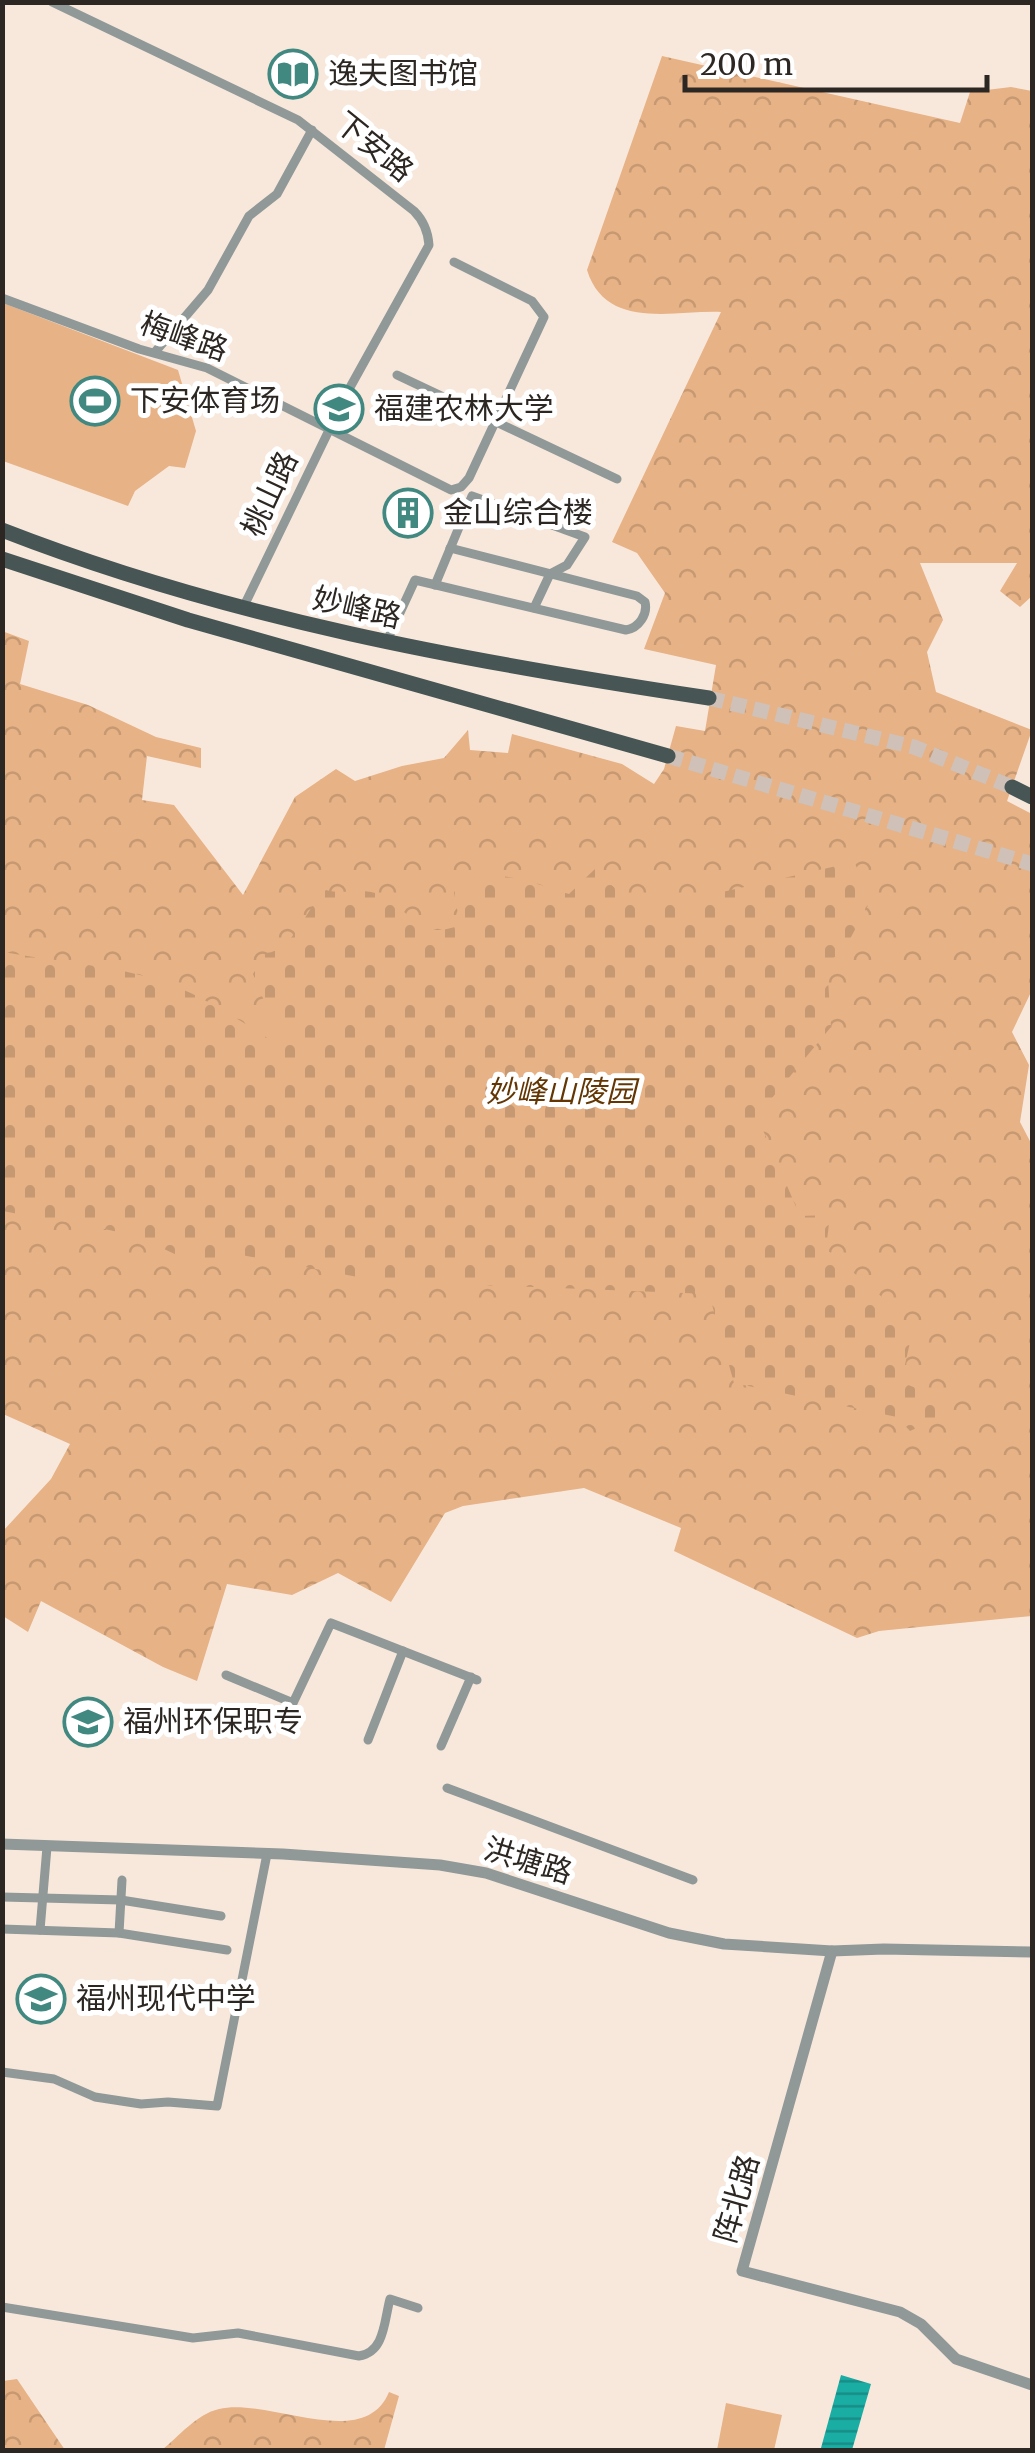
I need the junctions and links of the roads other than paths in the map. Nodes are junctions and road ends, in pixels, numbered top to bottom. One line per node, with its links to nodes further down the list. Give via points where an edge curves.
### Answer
1 (52, 2): 2 (street, 下安路)
2 (312, 130): 3 (street, 下安路, via 420,216); 6 (street, via 277,194 249,216 208,290)
3 (429, 244): 9 (street, 桃山路)
4 (454, 262): 8 (street, via 532,301 544,314)
5 (2, 298): 6 (street, 梅峰路)
6 (155, 352): 9 (street, 梅峰路, via 207,368)
7 (397, 375): 8 (street)
8 (494, 421): 9 (street, 梅峰路, via 469,478 451,490); 10 (street)
9 (328, 430): 16 (street, 桃山路)
10 (617, 479)
11 (2, 530): 16 (main road, 妙峰路)
12 (450, 548): 14 (street); 14 (street, via 472,496 585,538 568,565); 15 (street)
13 (2, 559): 20 (main road, 妙峰路, via 188,620)
14 (550, 574): 17 (street); 17 (street, via 642,598 642,619 626,630)
15 (435, 584): 17 (street); 18 (street, via 415,580)
16 (243, 608): 18 (main road, 妙峰路)
17 (534, 608)
18 (386, 643): 19 (main road, 妙峰路)
19 (709, 698)
20 (668, 756)
21 (1012, 787): 22 (main road)
22 (1032, 797)
23 (403, 1651): 24 (street, via 331,1623 294,1703); 25 (street); 26 (street, via 474,1678)
24 (226, 1675)
25 (368, 1740)
26 (441, 1746)
27 (447, 1788): 32 (street)
28 (2, 1844): 29 (street, 洪塘路)
29 (47, 1846): 30 (street, 洪塘路); 34 (street)
30 (266, 1854): 41 (street, 洪塘路, via 472,1869 687,1938); 43 (street, via 217,2106 114,2100 82,2094 54,2078)
31 (122, 1880): 35 (street)
32 (692, 1880)
33 (2, 1897): 34 (street)
34 (43, 1898): 35 (street); 38 (street)
35 (121, 1900): 36 (street); 39 (street)
36 (221, 1916)
37 (2, 1929): 38 (street)
38 (40, 1930): 39 (street)
39 (119, 1933): 40 (street)
40 (227, 1950)
41 (832, 1951): 42 (street, 洪塘路); 46 (street, 阵北路, via 742,2271 900,2312 956,2358)
42 (1032, 1952)
43 (2, 2072)
44 (2, 2306): 45 (street, via 193,2338 238,2333 359,2356 378,2346 390,2299)
45 (418, 2308)
46 (1032, 2385)

